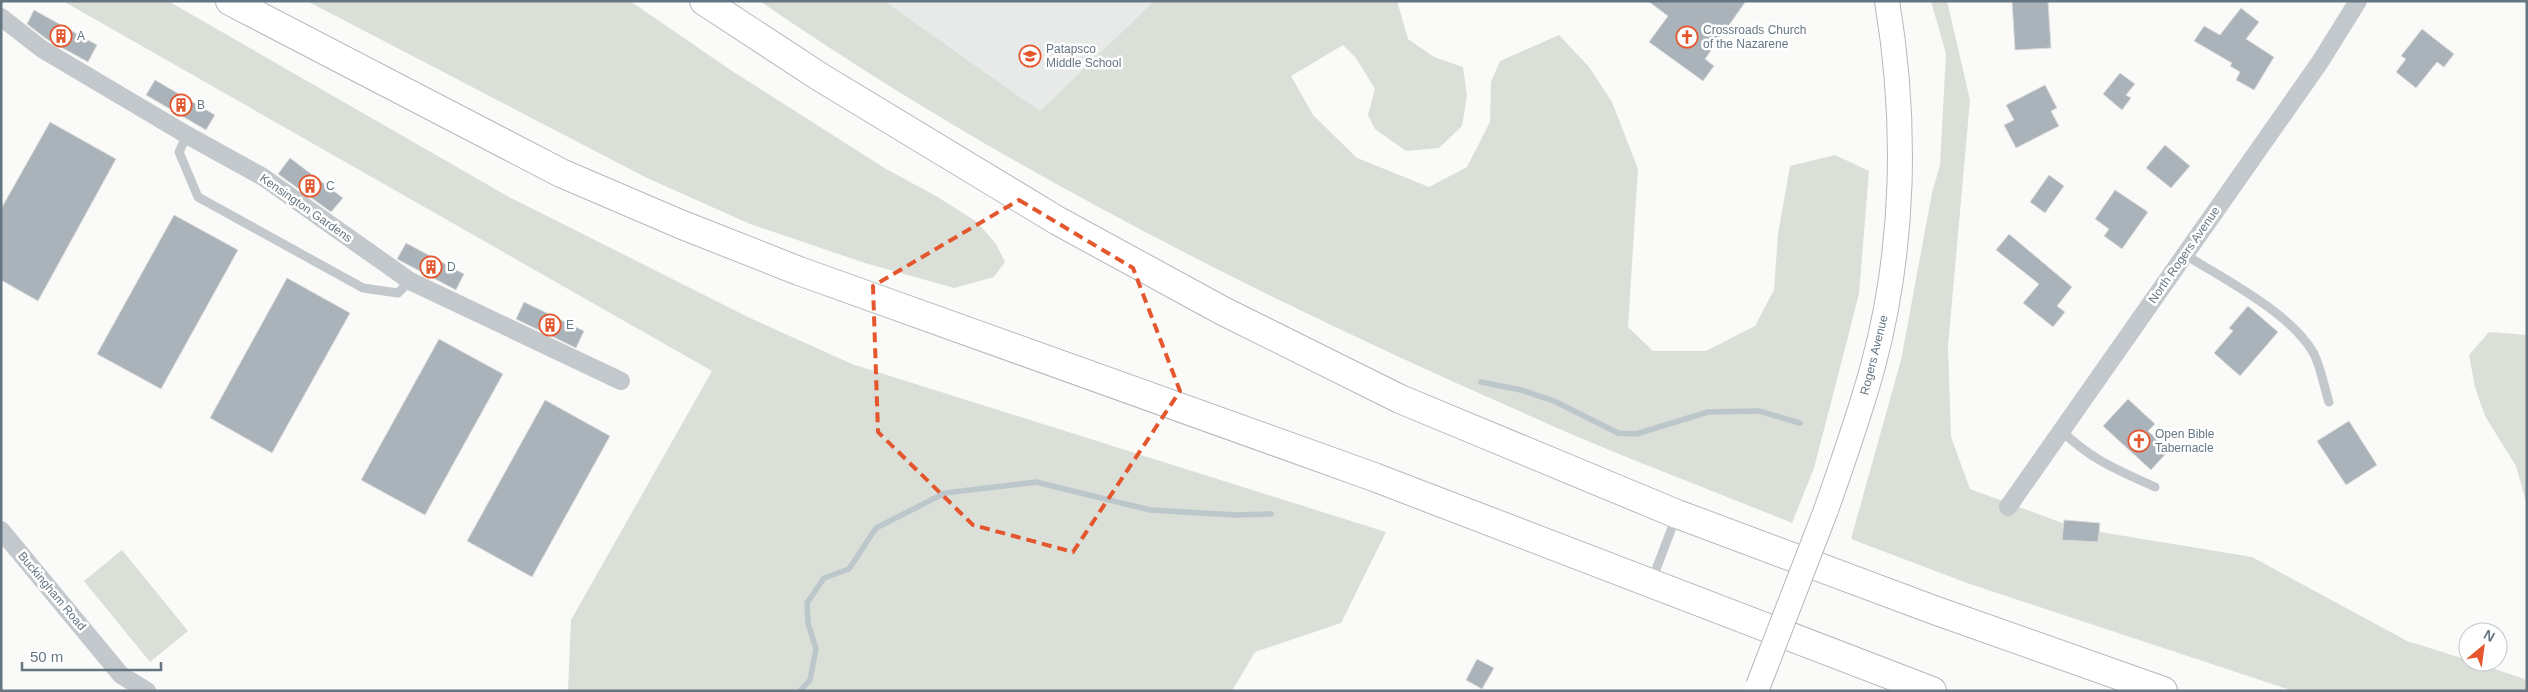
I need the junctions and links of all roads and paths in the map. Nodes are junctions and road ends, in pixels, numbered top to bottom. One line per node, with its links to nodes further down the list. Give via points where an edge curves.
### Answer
1 (230, 1): 7 (highway)
2 (261, 1): 7 (highway)
3 (704, 1): 16 (highway, via 950,157 1058,221 1223,311 1400,399)
4 (1887, 1): 19 (main road, Rogers Avenue, bridge, via 1900,106 1896,229 1886,302 1874,364 1826,510)
5 (2358, 1): 9 (street, North Rogers Avenue, via 2320,62)
6 (1, 17): 8 (street, Kensington Gardens, via 42,49)
7 (377, 77): 18 (highway, via 561,173 800,271 1374,477)
8 (187, 135): 10 (street, Kensington Gardens, via 263,177); 10 (lane, via 179,152 198,198 362,288 398,293)
9 (2184, 254): 12 (lane, via 2276,312 2298,331 2314,355); 13 (street, North Rogers Avenue)
10 (410, 281): 11 (street, Kensington Gardens)
11 (621, 381)
12 (2329, 402)
13 (2061, 430): 14 (lane, via 2099,462); 15 (street, North Rogers Avenue)
14 (2155, 487)
15 (2008, 507)
16 (1677, 514): 18 (lane); 22 (highway)
17 (1, 530): 20 (street, Buckingham Road, via 121,674)
18 (1651, 583): 21 (highway)
19 (1757, 688)
20 (147, 691)
21 (1932, 691)
22 (2163, 691)

